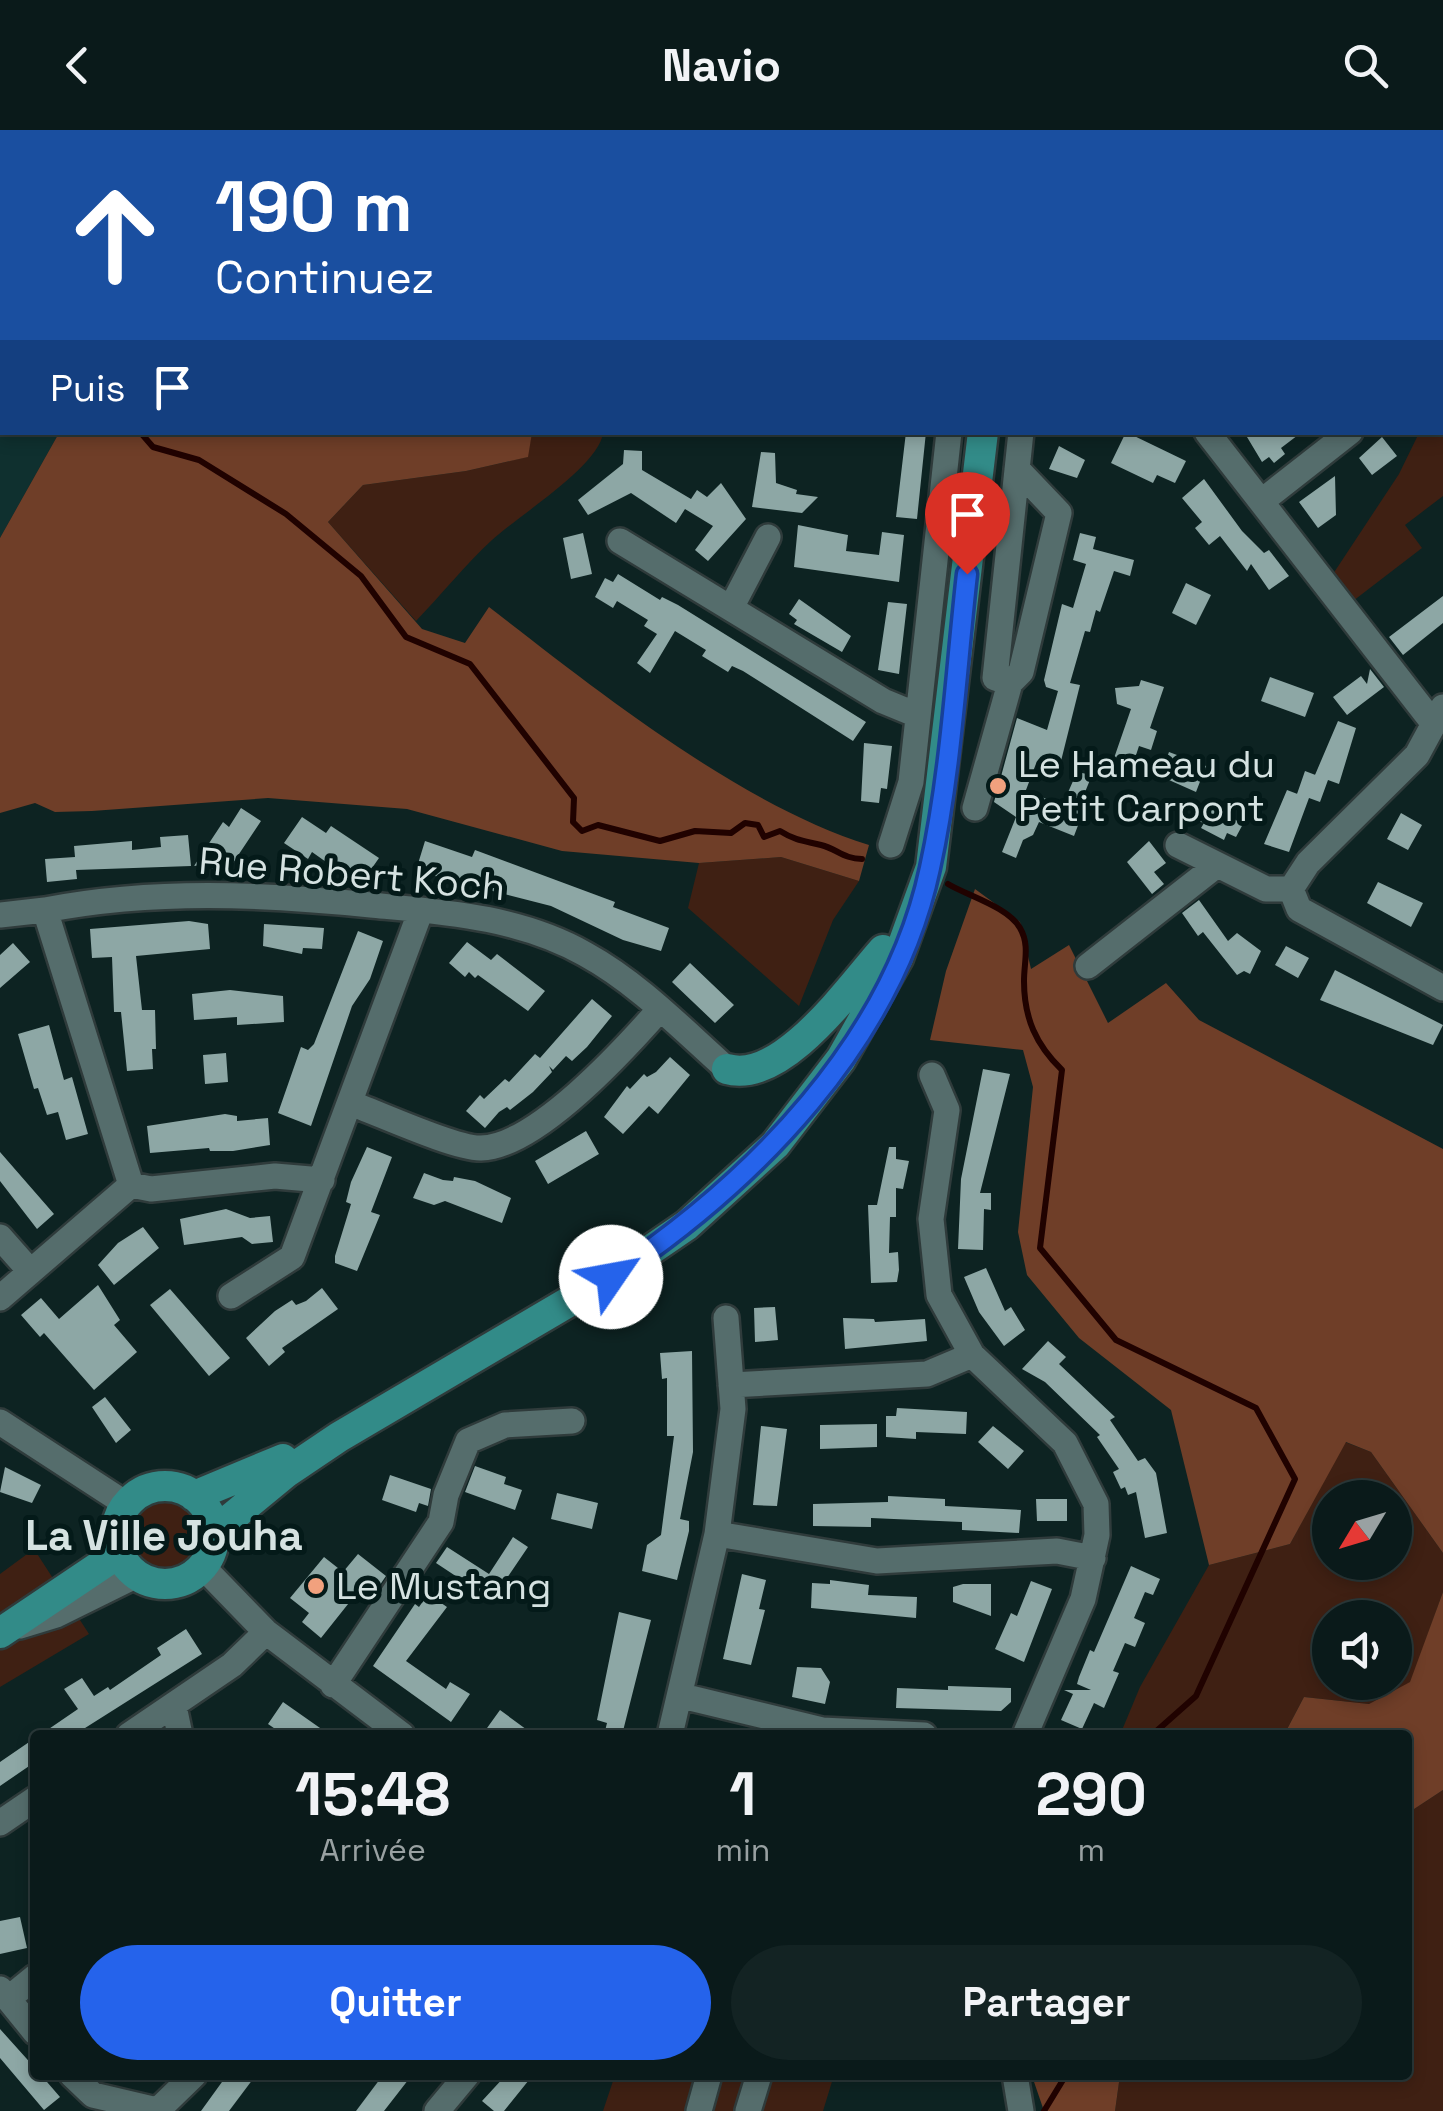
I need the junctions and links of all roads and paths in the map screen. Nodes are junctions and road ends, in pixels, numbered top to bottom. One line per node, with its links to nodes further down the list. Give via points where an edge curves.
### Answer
1 (949, 435): 12 (street)
2 (984, 435): 18 (main road, via 939,808)
3 (1020, 435): 6 (street)
4 (1208, 435): 7 (street)
5 (1346, 435): 7 (street)
6 (1017, 469): 11 (street, via 995,678); 11 (street, via 1059,512 1021,672)
7 (1262, 501): 13 (street)
8 (768, 537): 10 (street)
9 (620, 541): 10 (street)
10 (731, 608): 12 (street, via 883,702)
11 (1010, 683): 14 (street)
12 (917, 715): 15 (street, via 911,782)
13 (1438, 715): 19 (street, via 1417,755 1308,863)
14 (974, 808)
15 (891, 844)
16 (1178, 846): 17 (street)
17 (1217, 864): 19 (street, via 1266,888); 24 (street)
18 (922, 866): 23 (main road); 43 (main road, via 898,958 873,1008 810,1103 748,1174 660,1245 338,1436)
19 (1291, 889): 25 (street, via 1298,910)
20 (45, 910): 21 (street, Rue Robert Koch, via 170,895 266,895); 22 (street, Rue Robert Koch); 31 (street)
21 (421, 910): 26 (street, Rue Robert Koch, via 507,922 582,952); 29 (street)
22 (0, 915)
23 (882, 950): 27 (main road, via 786,1054 758,1070); 41 (main road, via 800,1086 676,1211 334,1429 279,1461)
24 (1088, 966)
25 (1443, 988)
26 (660, 1010): 27 (street, Rue Robert Koch); 29 (street, via 568,1102 508,1143 478,1149)
27 (727, 1068)
28 (932, 1075): 37 (street, via 946,1110 932,1256 939,1295)
29 (350, 1103): 30 (street)
30 (322, 1180): 31 (street, via 275,1176 151,1189); 34 (street, via 292,1257)
31 (130, 1185): 33 (street)
32 (0, 1237): 33 (street)
33 (30, 1272): 35 (street)
34 (231, 1296)
35 (0, 1298)
36 (726, 1318): 38 (street)
37 (972, 1355): 38 (street, via 927,1374); 45 (street, via 1065,1443 1085,1476 1096,1504)
38 (730, 1385): 44 (street)
39 (0, 1422): 42 (street)
40 (572, 1422): 50 (street, via 505,1425 468,1440 441,1522)
41 (194, 1496): 42 (main road, via 159,1486); 43 (main road)
42 (126, 1504): 46 (main road, via 116,1528)
43 (214, 1532): 47 (main road)
44 (718, 1534): 45 (street, via 877,1561 1056,1551); 51 (street)
45 (1092, 1558): 58 (street, via 1083,1599)
46 (128, 1564): 47 (main road, via 150,1582 179,1582); 48 (main road)
47 (202, 1566): 49 (street)
48 (3, 1632)
49 (266, 1632): 50 (street); 52 (street)
50 (333, 1685): 55 (street)
51 (682, 1696): 56 (street); 57 (street)
52 (174, 1706): 53 (street); 54 (street)
53 (136, 1730)
54 (179, 1730)
55 (395, 1730)
56 (672, 1730)
57 (822, 1730)
58 (1027, 1730)
59 (30, 1802): 60 (street)
60 (0, 1823)
61 (30, 1980): 62 (street)
62 (4, 1994): 63 (street)
63 (30, 2026)
64 (77, 2080): 71 (street, via 92,2095)
65 (189, 2080): 71 (street)
66 (463, 2080): 72 (street)
67 (691, 2080): 73 (street)
68 (708, 2080): 74 (street)
69 (757, 2080): 75 (street)
70 (1016, 2080): 76 (street)
71 (160, 2110)
72 (437, 2111)
73 (682, 2111)
74 (699, 2111)
75 (748, 2111)
76 (1020, 2111)

